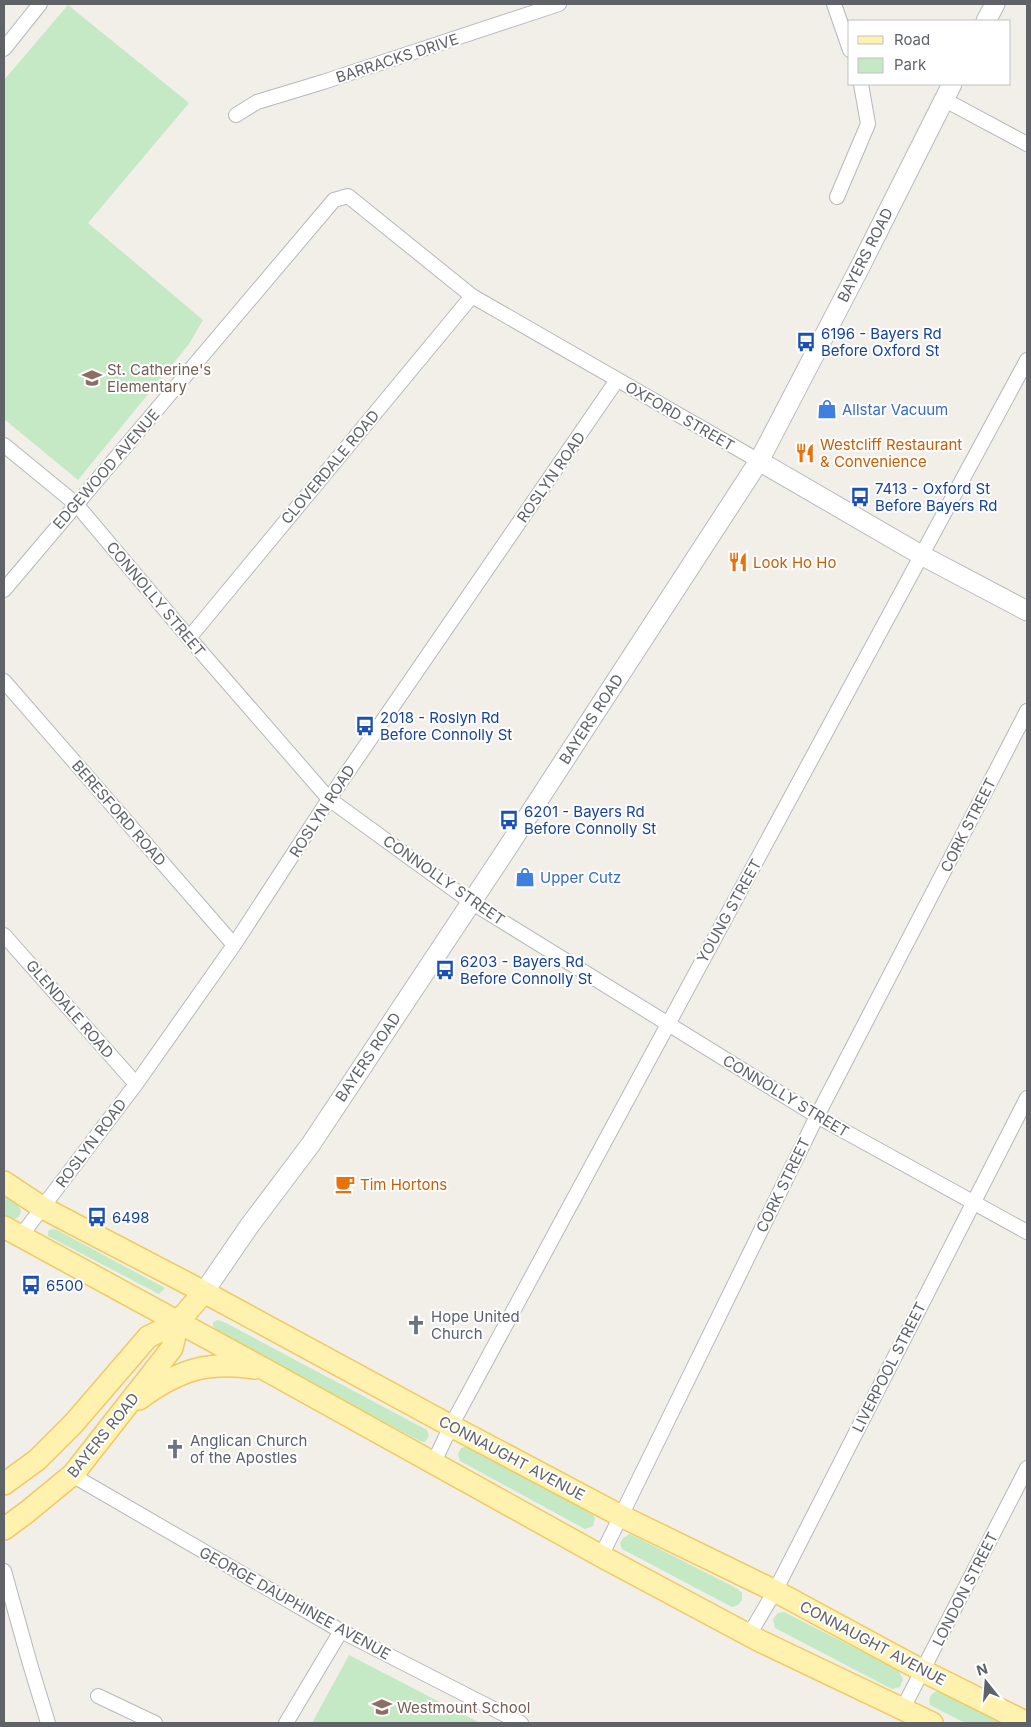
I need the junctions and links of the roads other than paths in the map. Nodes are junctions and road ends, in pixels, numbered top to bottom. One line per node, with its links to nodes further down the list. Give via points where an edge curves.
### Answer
1 (40, 4): 7 (street)
2 (559, 4): 10 (street, BARRACKS DRIVE, via 257,102)
3 (834, 4): 6 (street)
4 (995, 4): 5 (main road)
5 (987, 20)
6 (848, 44)
7 (4, 49)
8 (861, 85): 13 (street, via 868,124)
9 (948, 92): 11 (street); 18 (main road, BAYERS ROAD)
10 (236, 115)
11 (1027, 144)
12 (348, 196): 14 (street, OXFORD STREET); 19 (street, EDGEWOOD AVENUE, via 334,200)
13 (837, 197)
14 (472, 296): 16 (street, OXFORD STREET); 23 (street, CLOVERDALE ROAD)
15 (1027, 360): 20 (street, YOUNG STREET)
16 (617, 380): 18 (street, OXFORD STREET); 26 (street, ROSLYN ROAD)
17 (4, 445): 19 (street, CONNOLLY STREET)
18 (759, 461): 20 (main road, OXFORD STREET); 27 (main road, BAYERS ROAD)
19 (76, 504): 21 (street, EDGEWOOD AVENUE); 23 (street, CONNOLLY STREET)
20 (921, 555): 22 (main road, OXFORD STREET); 30 (street, YOUNG STREET)
21 (4, 590)
22 (1027, 611)
23 (189, 638): 26 (street, CONNOLLY STREET)
24 (4, 681): 29 (street, BERESFORD ROAD)
25 (1027, 711): 33 (street, CORK STREET)
26 (329, 799): 27 (street, CONNOLLY STREET); 29 (street, ROSLYN ROAD)
27 (471, 902): 30 (street, CONNOLLY STREET); 39 (main road, BAYERS ROAD, via 299,1160)
28 (4, 934): 31 (street, GLENDALE ROAD)
29 (234, 945): 31 (street, ROSLYN ROAD)
30 (668, 1023): 33 (street, CONNOLLY STREET); 43 (street, YOUNG STREET)
31 (136, 1084): 36 (street, ROSLYN ROAD)
32 (1027, 1098): 35 (street, LIVERPOOL STREET)
33 (817, 1116): 35 (street, CONNOLLY STREET); 48 (street, CORK STREET)
34 (4, 1182): 36 (main road, CONNAUGHT AVENUE)
35 (973, 1203): 38 (street, CONNOLLY STREET); 52 (street, LIVERPOOL STREET)
36 (43, 1208): 37 (street, ROSLYN ROAD); 39 (main road, CONNAUGHT AVENUE)
37 (12, 1232): 40 (main road)
38 (1027, 1232)
39 (204, 1292): 40 (main road, BAYERS ROAD); 43 (main road, CONNAUGHT AVENUE)
40 (178, 1322): 41 (main road); 42 (main road, BAYERS ROAD, via 172,1348); 47 (main road, BAYERS ROAD, via 148,1337 74,1423 37,1460)
41 (266, 1370): 42 (main road, via 233,1365 201,1367 170,1379); 44 (main road)
42 (121, 1413): 46 (main road, BAYERS ROAD)
43 (451, 1426): 44 (street, YOUNG STREET); 48 (main road, CONNAUGHT AVENUE)
44 (433, 1464): 50 (main road)
45 (1027, 1468): 55 (street, LONDON STREET)
46 (72, 1475): 49 (main road, BAYERS ROAD); 53 (street, GEORGE DAUPHINEE AVENUE)
47 (4, 1484)
48 (622, 1516): 50 (street, CORK STREET); 52 (main road, CONNAUGHT AVENUE)
49 (4, 1529)
50 (601, 1556): 54 (main road)
51 (4, 1571): 58 (street)
52 (775, 1591): 54 (street, LIVERPOOL STREET); 55 (main road, CONNAUGHT AVENUE)
53 (341, 1631): 60 (street); 61 (street, GEORGE DAUPHINEE AVENUE)
54 (749, 1635): 57 (main road)
55 (923, 1671): 57 (street, LONDON STREET); 63 (main road, CONNAUGHT AVENUE)
56 (98, 1696): 59 (street)
57 (902, 1710): 62 (main road)
58 (48, 1723)
59 (155, 1723)
60 (286, 1723)
61 (521, 1723)
62 (932, 1723)
63 (1027, 1723)

